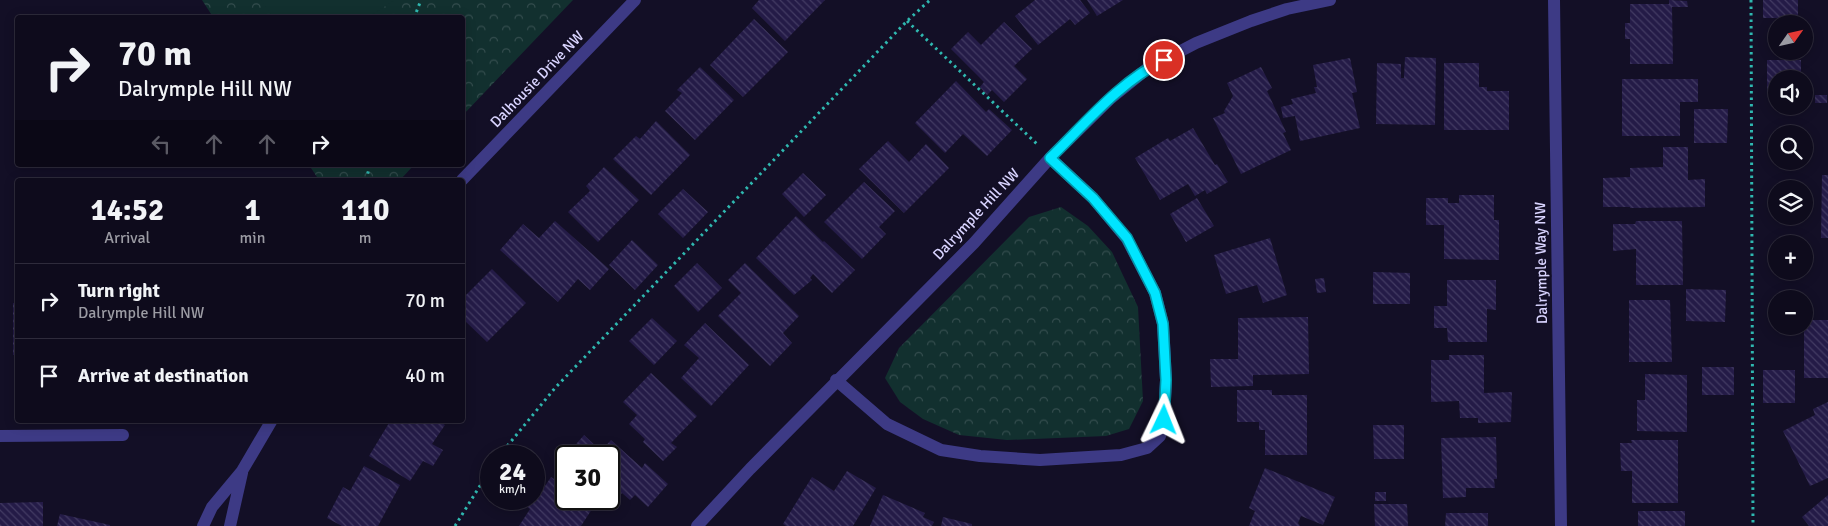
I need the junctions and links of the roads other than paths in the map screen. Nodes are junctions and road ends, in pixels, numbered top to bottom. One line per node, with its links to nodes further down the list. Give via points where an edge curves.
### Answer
1 (635, 0): 5 (street, Dalhousie Drive NW)
2 (1330, 0): 4 (street, Dalrymple Hill NW, via 1251,21 1196,43 1148,68 1111,98)
3 (1554, 0): 14 (street, Dalrymple Way NW)
4 (1050, 158): 6 (street, Dalrymple Hill NW, via 974,243); 6 (street, via 1093,198 1127,238 1155,293 1163,324 1166,380 1160,436 1147,448 1122,455 1040,460 941,450 887,424)
5 (464, 178)
6 (836, 380): 13 (street, Dalrymple Hill NW)
7 (270, 423): 10 (street)
8 (123, 435): 9 (street)
9 (0, 436)
10 (242, 471): 11 (street, via 212,507); 12 (street)
11 (203, 526)
12 (230, 526)
13 (697, 526)
14 (1561, 526)

